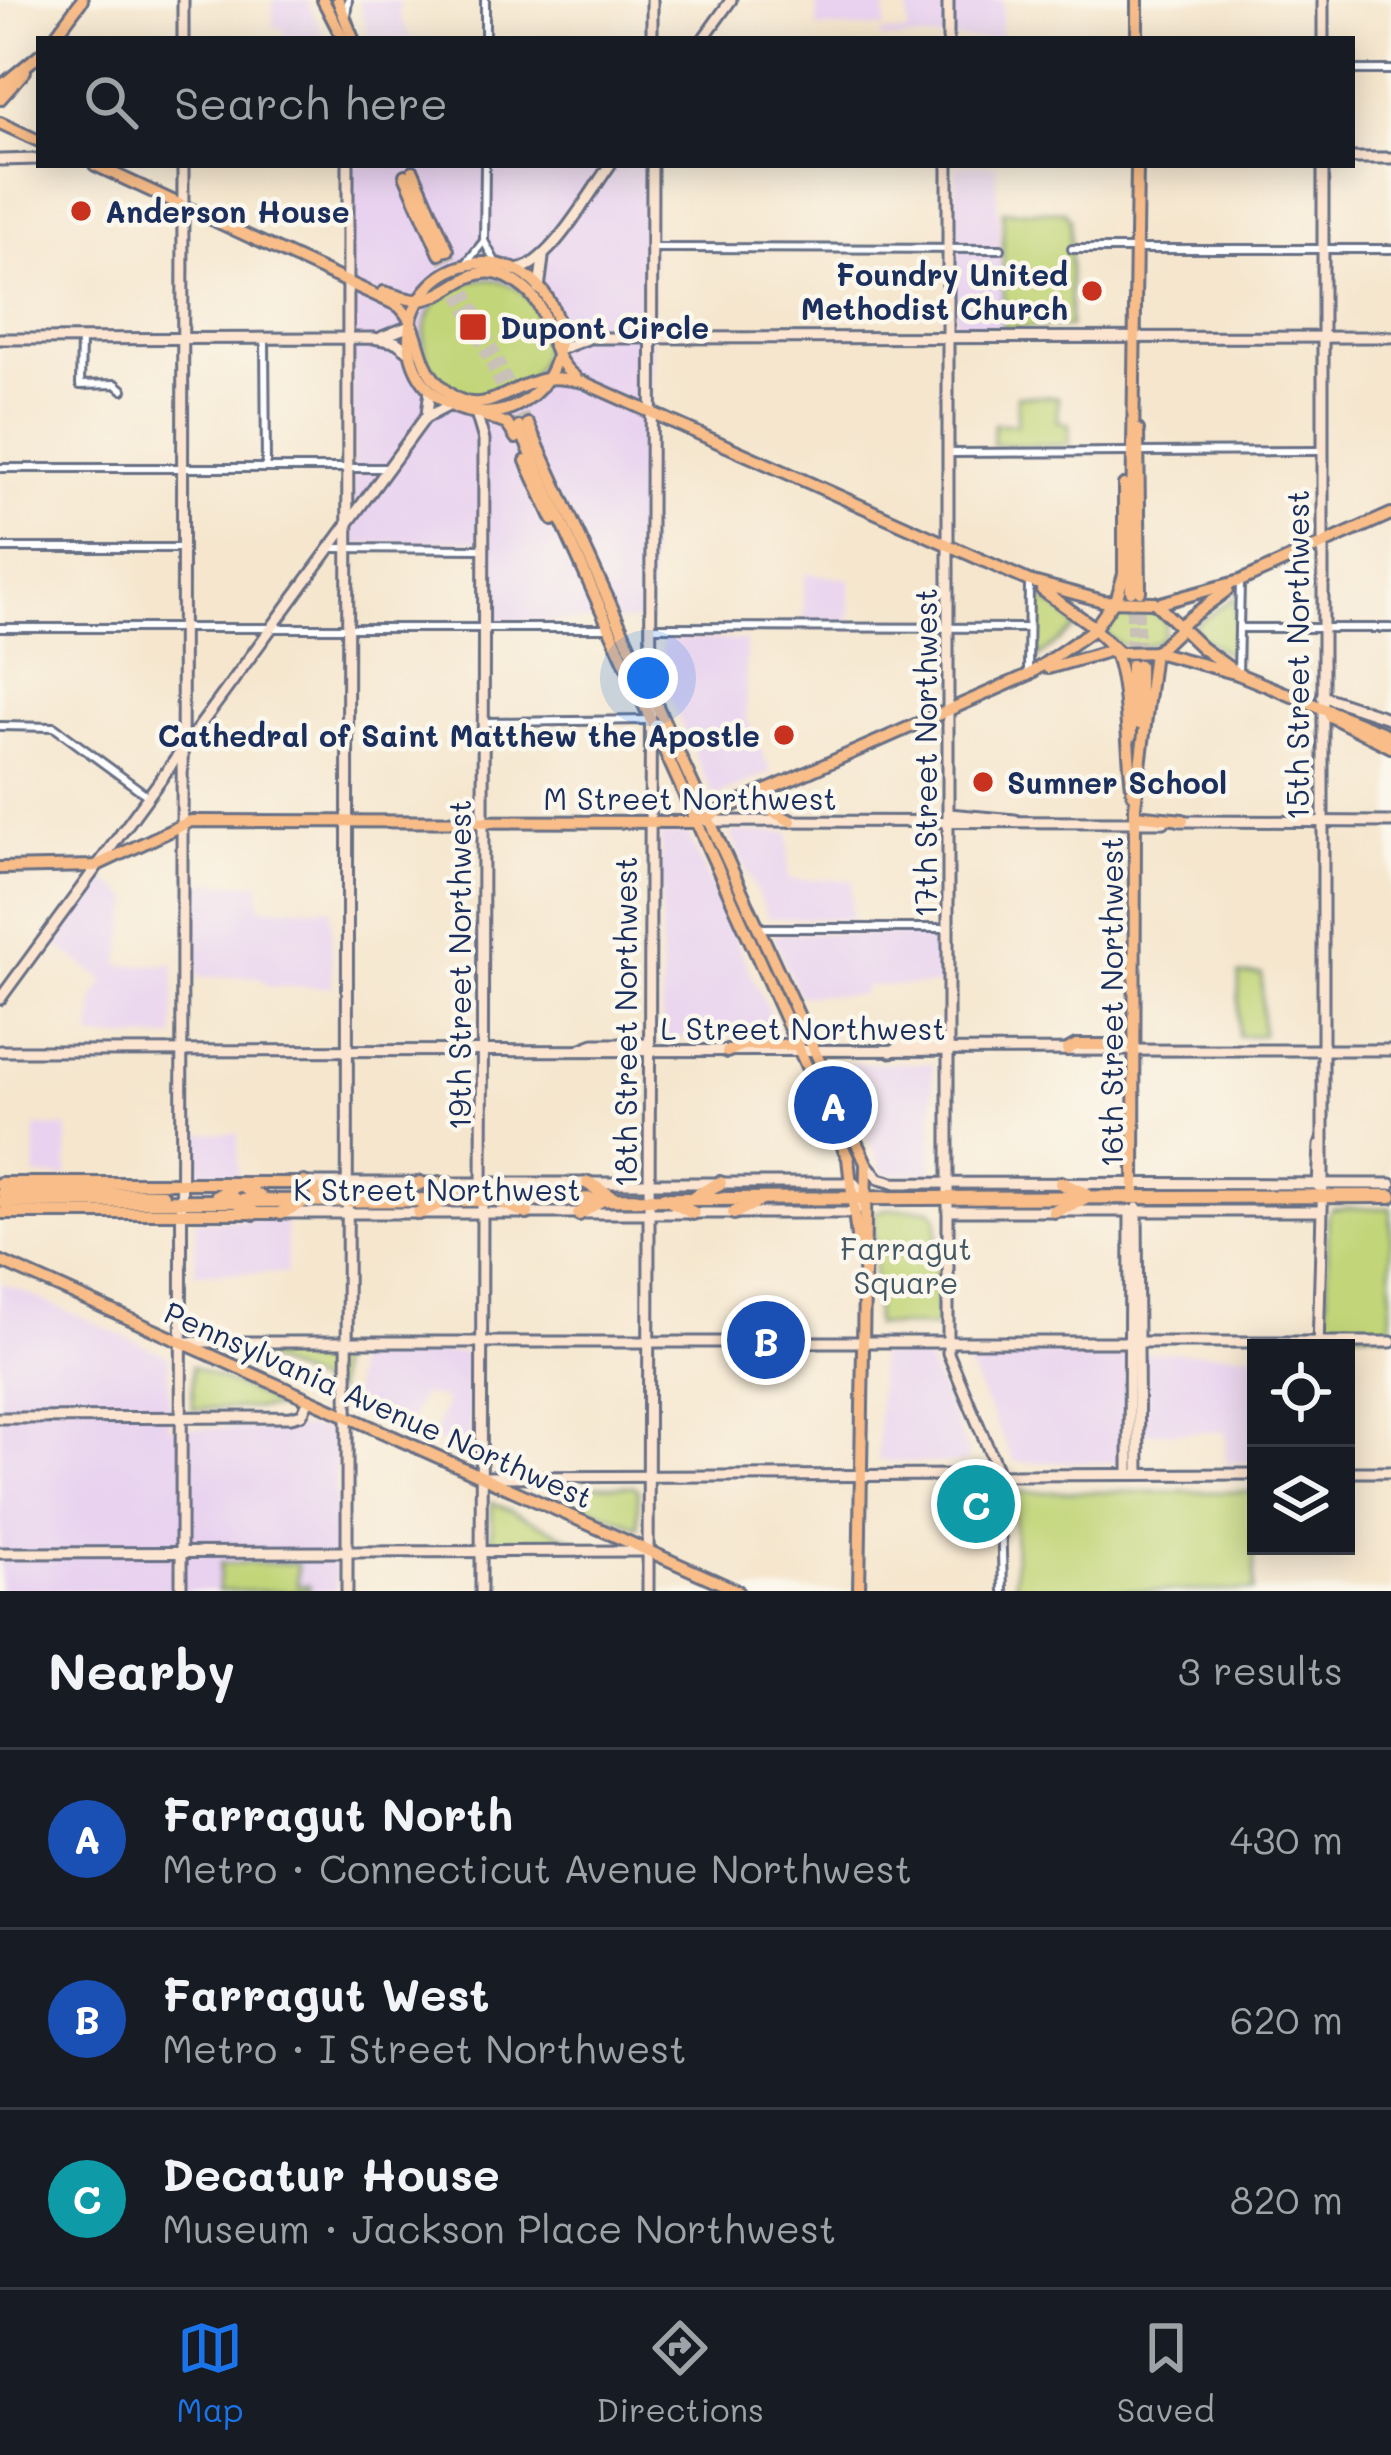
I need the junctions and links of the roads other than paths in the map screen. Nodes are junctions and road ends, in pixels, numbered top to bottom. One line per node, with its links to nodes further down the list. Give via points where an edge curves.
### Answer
1 (82, 0): 13 (main road)
2 (183, 0): 14 (main road)
3 (338, 0): 12 (main road)
4 (348, 0): 12 (street)
5 (485, 0): 17 (street)
6 (652, 0): 18 (main road)
7 (731, 0): 19 (main road)
8 (948, 0): 20 (main road)
9 (1137, 0): 21 (main road)
10 (1323, 0): 22 (main road)
11 (324, 2): 15 (main road)
12 (346, 19): 16 (main road)
13 (55, 36)
14 (183, 36)
15 (338, 36)
16 (355, 36)
17 (484, 36)
18 (652, 36)
19 (705, 36)
20 (948, 36)
21 (1137, 36)
22 (1323, 36)
23 (35, 59): 26 (main road); 27 (main road)
24 (1355, 70): 25 (street)
25 (1391, 70)
26 (0, 87)
27 (0, 99)
28 (0, 123): 29 (main road)
29 (36, 140)
30 (1355, 158): 31 (main road)
31 (1391, 158)
32 (36, 159): 33 (main road)
33 (0, 160)
34 (102, 168): 44 (main road)
35 (184, 168): 44 (main road)
36 (348, 168): 58 (main road)
37 (484, 168): 45 (street)
38 (608, 168): 54 (main road)
39 (652, 168): 46 (main road, 18th Street Northwest)
40 (948, 168): 48 (main road, 17th Street Northwest)
41 (1136, 168): 51 (main road)
42 (1323, 168): 52 (main road, 15th Street Northwest)
43 (409, 173): 53 (main road)
44 (184, 205): 58 (main road); 75 (main road)
45 (484, 241): 55 (street); 56 (street)
46 (652, 248): 48 (street); 69 (main road, 18th Street Northwest)
47 (1391, 248): 52 (street)
48 (948, 249): 49 (street); 70 (main road, 17th Street Northwest)
49 (1001, 249)
50 (1072, 249): 51 (street)
51 (1136, 249): 52 (street); 71 (main road)
52 (1323, 249): 72 (main road, 15th Street Northwest)
53 (444, 252)
54 (543, 257): 57 (main road); 60 (main road)
55 (497, 265): 56 (main road); 57 (main road)
56 (464, 266): 61 (main road)
57 (513, 270): 60 (main road)
58 (349, 278): 59 (main road); 66 (main road)
59 (368, 287): 61 (main road); 62 (main road)
60 (539, 289): 63 (main road)
61 (420, 300): 62 (main road); 77 (main road, via 465,277 506,277 540,306)
62 (411, 322): 67 (main road); 76 (main road); 78 (main road, via 427,367 458,397 496,401)
63 (557, 324): 68 (main road); 77 (main road)
64 (1391, 337): 72 (main road)
65 (266, 338): 66 (main road); 75 (main road); 91 (street)
66 (350, 338): 67 (main road); 92 (main road)
67 (373, 338): 76 (main road)
68 (594, 338): 69 (main road); 77 (main road)
69 (651, 338): 70 (main road); 84 (main road, 18th Street Northwest)
70 (951, 338): 71 (main road); 89 (main road, 17th Street Northwest)
71 (1136, 338): 72 (main road); 87 (main road)
72 (1322, 338): 88 (main road, 15th Street Northwest)
73 (0, 339): 74 (main road)
74 (81, 339): 75 (main road); 80 (street, via 80,385)
75 (183, 339): 90 (main road)
76 (411, 352): 81 (main road)
77 (557, 353): 78 (main road); 79 (main road)
78 (547, 379): 79 (main road); 82 (main road)
79 (583, 382): 84 (main road)
80 (123, 390)
81 (430, 390): 83 (main road); 86 (main road)
82 (530, 396): 85 (main road); 105 (main road)
83 (450, 405): 85 (main road); 86 (main road)
84 (650, 412): 98 (main road); 118 (main road, 18th Street Northwest)
85 (479, 414): 103 (main road, 19th Street Northwest); 104 (main road, via 511,428)
86 (425, 418): 93 (main road)
87 (1136, 452): 88 (street); 89 (street); 108 (main road); 109 (main road, via 1124,481 1124,578); 110 (main road, via 1147,481 1147,578)
88 (1322, 452): 97 (main road, 15th Street Northwest)
89 (951, 453): 98 (main road, 17th Street Northwest)
90 (183, 468): 91 (street); 94 (street); 100 (main road)
91 (266, 468): 92 (street)
92 (350, 468): 93 (street); 96 (main road)
93 (388, 468): 96 (main road)
94 (0, 469)
95 (1391, 514): 97 (main road)
96 (350, 521): 101 (main road); 102 (main road)
97 (1322, 544): 107 (main road); 124 (main road, 15th Street Northwest)
98 (951, 546): 106 (main road); 119 (main road, 17th Street Northwest)
99 (0, 548): 100 (street)
100 (183, 548): 112 (main road)
101 (330, 548): 102 (street); 113 (main road)
102 (351, 548): 103 (street); 114 (main road)
103 (484, 549): 115 (main road, 19th Street Northwest)
104 (575, 558): 105 (main road, via 523,426); 116 (main road)
105 (595, 562): 117 (main road)
106 (1029, 581): 109 (main road); 120 (street); 121 (main road)
107 (1240, 581): 110 (main road); 122 (main road); 123 (street)
108 (1135, 591)
109 (1115, 602): 110 (main road); 121 (main road)
110 (1155, 603): 122 (main road)
111 (0, 628): 112 (street)
112 (183, 628): 113 (street); 139 (main road)
113 (271, 628): 114 (street); 139 (main road)
114 (351, 628): 115 (street); 147 (main road)
115 (483, 628): 116 (street); 136 (main road, 19th Street Northwest)
116 (607, 628): 117 (main road); 135 (main road)
117 (625, 628): 118 (main road); 131 (main road)
118 (650, 628): 119 (street); 131 (main road, 18th Street Northwest)
119 (950, 628): 120 (street); 133 (main road, 17th Street Northwest)
120 (1028, 628): 130 (street)
121 (1094, 628): 126 (main road); 130 (main road)
122 (1179, 628): 127 (main road); 129 (main road)
123 (1243, 628): 124 (street); 129 (street)
124 (1322, 628): 125 (street); 132 (main road, 15th Street Northwest)
125 (1391, 628)
126 (1113, 650): 127 (main road); 130 (main road); 140 (main road, 16th Street Northwest)
127 (1155, 652): 129 (main road); 140 (main road, 16th Street Northwest)
128 (1135, 665): 140 (main road, 16th Street Northwest)
129 (1238, 674): 132 (main road)
130 (1028, 675): 133 (main road, M Street Northwest)
131 (650, 684): 135 (main road, 18th Street Northwest); 146 (main road)
132 (1322, 703): 134 (main road); 138 (main road); 145 (main road, 15th Street Northwest)
133 (950, 710): 141 (main road, M Street Northwest); 144 (main road, 17th Street Northwest)
134 (1391, 718)
135 (649, 720): 136 (street); 151 (main road, 18th Street Northwest); 152 (main road)
136 (483, 722): 149 (main road, 19th Street Northwest)
137 (0, 726): 142 (street, via 54,728)
138 (1387, 740)
139 (182, 752): 142 (main road); 154 (main road)
140 (1135, 782): 143 (main road, 16th Street Northwest)
141 (760, 795): 146 (main road, M Street Northwest); 150 (main road)
142 (148, 796): 155 (main road)
143 (1135, 814): 144 (main road, M Street Northwest); 148 (main road); 165 (main road, 16th Street Northwest)
144 (949, 818): 150 (main road, M Street Northwest); 158 (main road, 17th Street Northwest)
145 (1320, 818): 148 (main road); 153 (main road); 166 (main road, 15th Street Northwest)
146 (710, 819): 150 (main road, M Street Northwest); 152 (main road, M Street Northwest); 157 (main road)
147 (350, 820): 149 (main road, M Street Northwest); 154 (main road, M Street Northwest); 171 (main road)
148 (1184, 820)
149 (483, 821): 151 (main road, M Street Northwest); 172 (main road, 19th Street Northwest)
150 (790, 821)
151 (649, 822): 152 (main road, M Street Northwest); 161 (main road, 18th Street Northwest)
152 (695, 822): 159 (main road)
153 (1390, 822)
154 (182, 824): 155 (main road, M Street Northwest); 170 (main road)
155 (98, 865): 156 (main road, M Street Northwest); 160 (main road)
156 (0, 868)
157 (760, 928): 158 (street); 159 (street); 163 (main road)
158 (949, 928): 164 (main road, 17th Street Northwest)
159 (744, 929): 162 (main road)
160 (0, 999)
161 (649, 1048): 172 (main road, L Street Northwest); 173 (main road, L Street Northwest); 185 (main road, 18th Street Northwest)
162 (798, 1048): 163 (main road); 173 (main road, via 742,1045); 196 (main road)
163 (814, 1048): 164 (main road, L Street Northwest); 174 (main road)
164 (949, 1048): 167 (main road, L Street Northwest); 197 (main road, 17th Street Northwest)
165 (1134, 1048): 166 (main road); 167 (main road); 205 (main road, 16th Street Northwest)
166 (1319, 1048): 169 (main road); 188 (main road, 15th Street Northwest)
167 (1067, 1050)
168 (0, 1051): 170 (main road, L Street Northwest)
169 (1391, 1051)
170 (182, 1052): 171 (main road, L Street Northwest); 186 (main road)
171 (346, 1052): 172 (main road, L Street Northwest); 184 (main road)
172 (483, 1052): 187 (main road, 19th Street Northwest)
173 (727, 1052)
174 (866, 1163): 196 (main road); 197 (main road, K Street Northwest, via 888,1183)
175 (439, 1183): 181 (main road, K Street Northwest); 187 (highway); 187 (main road, K Street Northwest)
176 (551, 1183): 177 (main road, K Street Northwest); 187 (main road, K Street Northwest); 202 (highway)
177 (588, 1183): 185 (main road, K Street Northwest); 194 (highway)
178 (1061, 1183): 197 (main road, K Street Northwest); 198 (highway); 205 (main road, K Street Northwest)
179 (239, 1184): 180 (main road, K Street Northwest); 186 (main road, K Street Northwest); 190 (highway); 192 (highway)
180 (304, 1184): 184 (main road, K Street Northwest); 200 (highway)
181 (420, 1184): 184 (main road, K Street Northwest); 201 (highway)
182 (720, 1184): 185 (main road, K Street Northwest); 196 (main road, K Street Northwest); 204 (highway)
183 (1391, 1184): 188 (main road, K Street Northwest)
184 (350, 1190): 200 (highway, K Street Northwest); 201 (highway, K Street Northwest); 209 (main road)
185 (648, 1190): 194 (highway, K Street Northwest); 203 (highway, K Street Northwest); 218 (main road, 18th Street Northwest)
186 (182, 1191): 190 (highway, K Street Northwest); 206 (highway, K Street Northwest); 208 (main road)
187 (481, 1194): 193 (highway, K Street Northwest); 202 (highway, K Street Northwest); 211 (main road, 19th Street Northwest); 216 (highway)
188 (1319, 1194): 189 (highway, K Street Northwest); 205 (highway, K Street Northwest); 221 (main road, 15th Street Northwest)
189 (1391, 1196)
190 (216, 1197): 191 (highway, K Street Northwest)
191 (232, 1197): 192 (highway, K Street Northwest); 214 (highway)
192 (260, 1197): 199 (highway, K Street Northwest)
193 (451, 1197): 201 (highway, K Street Northwest); 210 (highway)
194 (608, 1197): 202 (highway, K Street Northwest); 217 (highway)
195 (767, 1197): 196 (highway, K Street Northwest); 204 (highway, K Street Northwest); 213 (highway)
196 (857, 1197): 197 (highway, K Street Northwest); 213 (main road, K Street Northwest); 219 (main road); 219 (main road)
197 (948, 1197): 198 (highway, K Street Northwest); 207 (main road, K Street Northwest); 227 (main road, 17th Street Northwest)
198 (1091, 1197): 205 (highway, K Street Northwest); 207 (highway)
199 (312, 1198): 200 (highway, K Street Northwest); 215 (highway)
200 (331, 1198)
201 (391, 1198)
202 (531, 1198)
203 (664, 1198): 204 (highway, K Street Northwest); 212 (highway)
204 (692, 1198)
205 (1134, 1200): 207 (main road, K Street Northwest); 229 (main road, 16th Street Northwest)
206 (1, 1202): 208 (main road, K Street Northwest)
207 (1054, 1211)
208 (182, 1213): 214 (main road, K Street Northwest); 223 (main road)
209 (350, 1213): 210 (main road, K Street Northwest); 215 (main road, K Street Northwest); 224 (main road)
210 (419, 1213): 211 (main road, K Street Northwest)
211 (482, 1213): 216 (main road, K Street Northwest); 225 (main road, 19th Street Northwest)
212 (693, 1213): 213 (main road, K Street Northwest); 218 (main road, K Street Northwest)
213 (734, 1213)
214 (254, 1214): 215 (main road, K Street Northwest)
215 (280, 1214)
216 (527, 1214): 217 (main road, K Street Northwest)
217 (579, 1214): 218 (main road, K Street Northwest)
218 (648, 1214): 222 (main road, 18th Street Northwest)
219 (861, 1259): 226 (main road)
220 (0, 1261): 223 (main road, Pennsylvania Avenue Northwest)
221 (1318, 1339)
222 (648, 1341): 225 (main road); 226 (main road); 240 (main road, 18th Street Northwest)
223 (182, 1342): 224 (main road); 232 (main road, Pennsylvania Avenue Northwest); 235 (main road)
224 (348, 1342): 225 (main road); 233 (main road)
225 (482, 1342): 243 (main road, 19th Street Northwest)
226 (860, 1342): 227 (main road); 241 (main road)
227 (948, 1342): 229 (main road); 242 (main road, 17th Street Northwest)
228 (1391, 1342): 230 (main road)
229 (1134, 1343): 231 (main road); 238 (main road, 16th Street Northwest)
230 (1355, 1343)
231 (1247, 1344)
232 (309, 1400): 233 (main road, Pennsylvania Avenue Northwest); 235 (main road, via 291,1418)
233 (347, 1417): 243 (main road, Pennsylvania Avenue Northwest); 245 (main road)
234 (0, 1418): 235 (main road)
235 (181, 1418): 247 (main road)
236 (1355, 1472): 237 (main road)
237 (1391, 1472)
238 (1134, 1474): 239 (main road); 242 (main road)
239 (1247, 1474)
240 (648, 1475): 241 (main road); 243 (main road); 244 (main road, 18th Street Northwest)
241 (860, 1475): 242 (main road); 254 (main road)
242 (1000, 1476): 255 (street)
243 (482, 1477): 244 (main road, Pennsylvania Avenue Northwest); 248 (main road, 19th Street Northwest)
244 (647, 1551): 248 (main road); 252 (main road, 18th Street Northwest); 253 (main road, Pennsylvania Avenue Northwest)
245 (347, 1552): 247 (main road); 248 (main road); 250 (main road)
246 (0, 1553): 247 (main road)
247 (181, 1553): 249 (main road)
248 (481, 1553): 251 (main road, 19th Street Northwest)
249 (181, 1591)
250 (347, 1591)
251 (481, 1591)
252 (648, 1591)
253 (738, 1591)
254 (859, 1591)
255 (1003, 1591)

